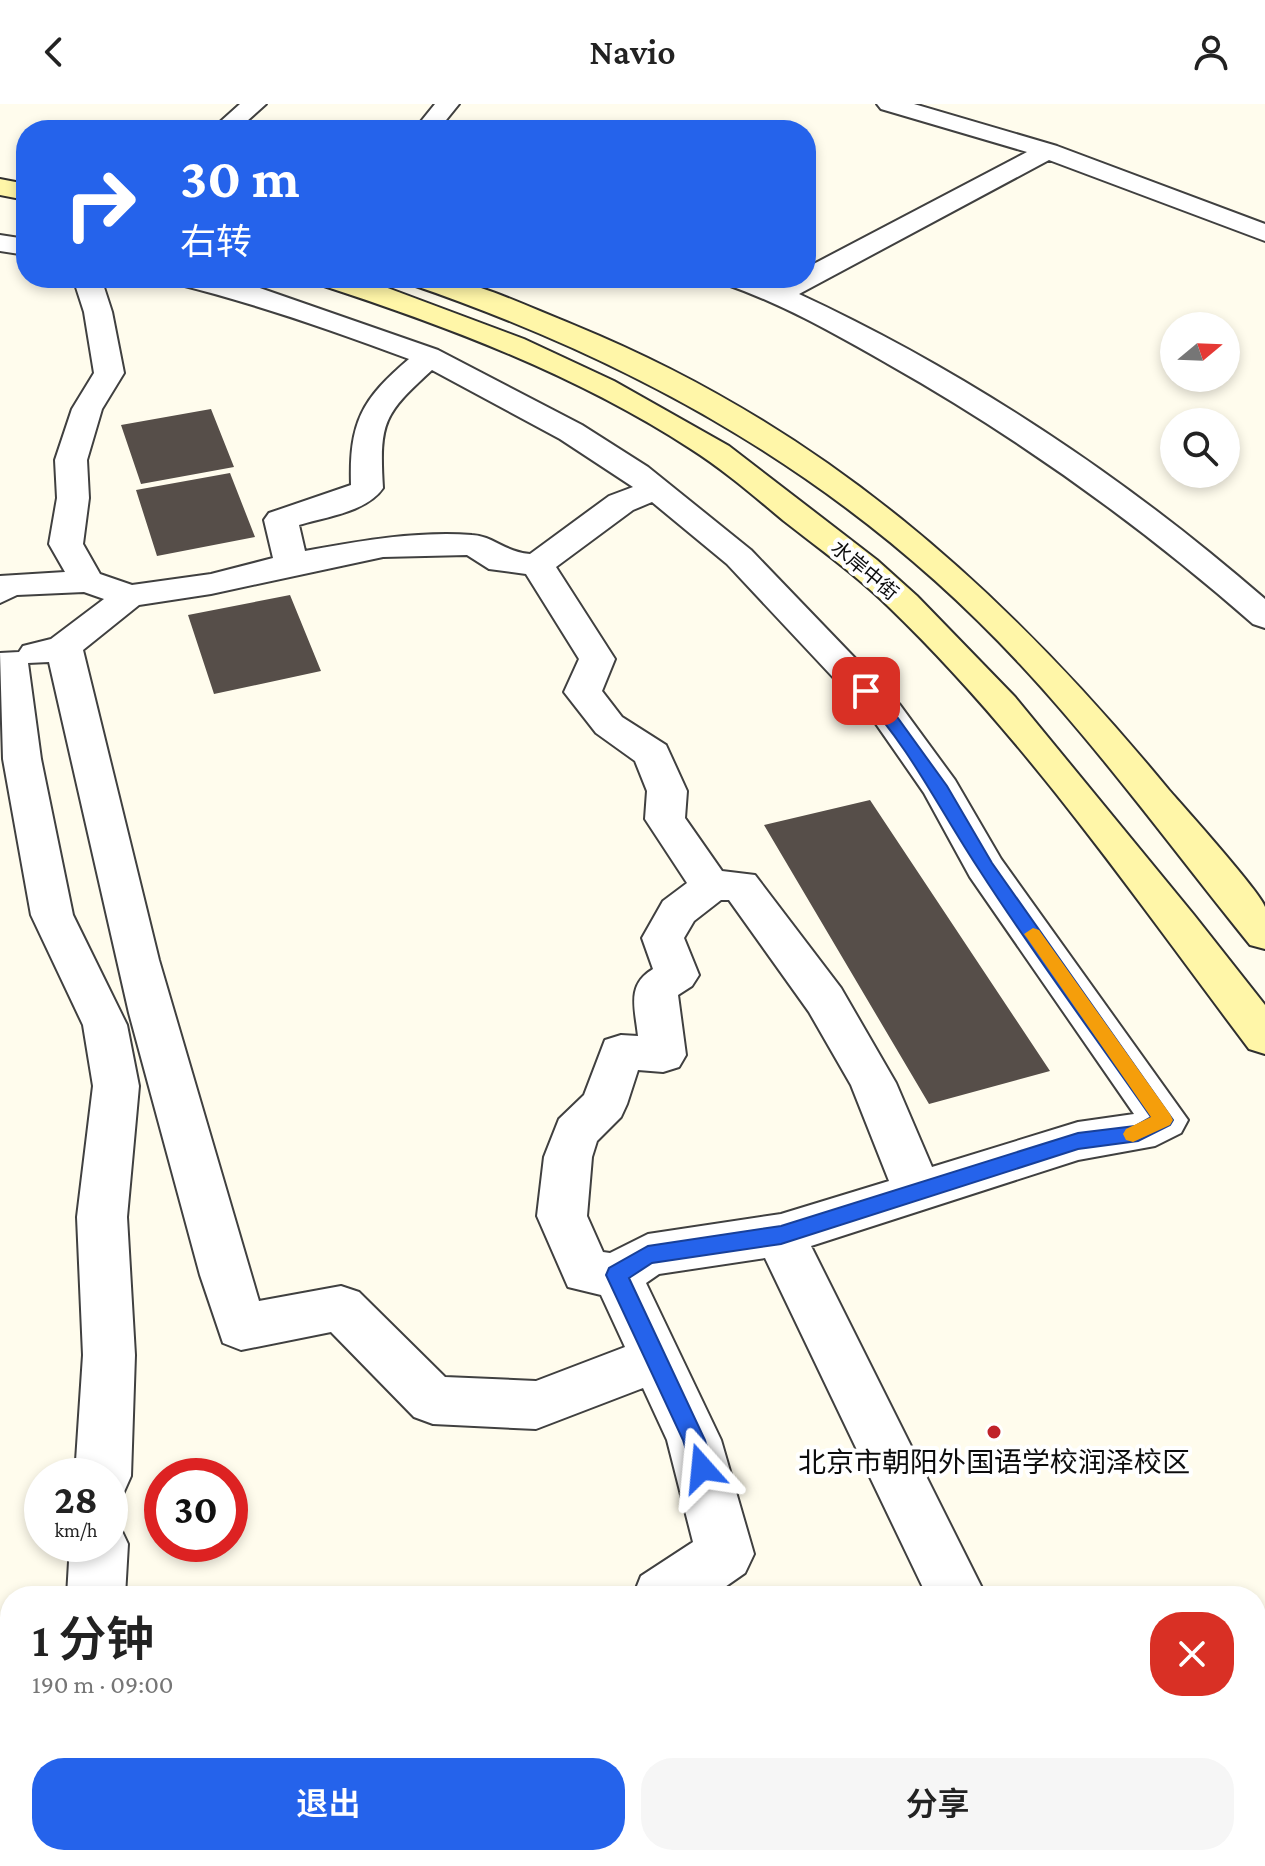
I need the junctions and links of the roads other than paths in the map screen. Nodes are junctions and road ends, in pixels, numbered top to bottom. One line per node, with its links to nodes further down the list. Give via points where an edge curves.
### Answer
1 (254, 104): 4 (street)
2 (447, 104): 5 (street)
3 (889, 104): 6 (street)
4 (235, 120)
5 (434, 120)
6 (1048, 151): 7 (street); 8 (street)
7 (1265, 233)
8 (816, 274)
9 (90, 288): 20 (street, via 109,373 87,409 71,460 73,498 66,544)
10 (233, 288): 16 (street)
11 (361, 288): 28 (street, 水岸中街, via 429,309 635,404 725,458 858,563 905,603 1017,721)
12 (452, 288): 27 (street, 水岸中街, via 642,365 746,426 936,565 1032,655)
13 (765, 288): 15 (street)
14 (789, 288): 15 (street)
15 (780, 293): 23 (street, via 962,392 1196,554)
16 (428, 356): 17 (street, via 571,432); 18 (street, via 412,375 393,386 377,412 365,444 367,488 281,520)
17 (655, 489): 19 (street, via 621,503); 29 (street, via 739,557 887,713 941,789 985,867 1164,1120 1138,1133 1078,1141)
18 (291, 564): 19 (street, via 383,547 474,545 501,562); 22 (street, via 211,584)
19 (537, 565): 26 (street, via 597,659 583,692 609,725 652,754 667,791 665,819)
20 (87, 581): 21 (street); 22 (street)
21 (2, 584)
22 (129, 596): 24 (street)
23 (1265, 617)
24 (64, 647): 25 (street); 32 (street, via 176,1104 241,1327 341,1308 433,1400 536,1405)
25 (5, 659): 33 (street, via 52,915 105,1025 116,1086 102,1217 109,1355)
26 (711, 886): 29 (street, via 740,885 825,1000 873,1083); 31 (street, via 678,911 663,938 677,975 655,988 663,1055 621,1052 604,1104 576,1132 568,1157 562,1216 586,1272)
27 (1265, 934)
28 (1265, 1037)
29 (918, 1191): 30 (street)
30 (781, 1235): 31 (street, via 648,1255); 37 (street)
31 (617, 1275): 32 (street)
32 (656, 1359): 36 (street, via 694,1440 725,1554)
33 (104, 1458)
34 (98, 1562): 35 (street)
35 (97, 1586)
36 (677, 1586)
37 (952, 1586)

